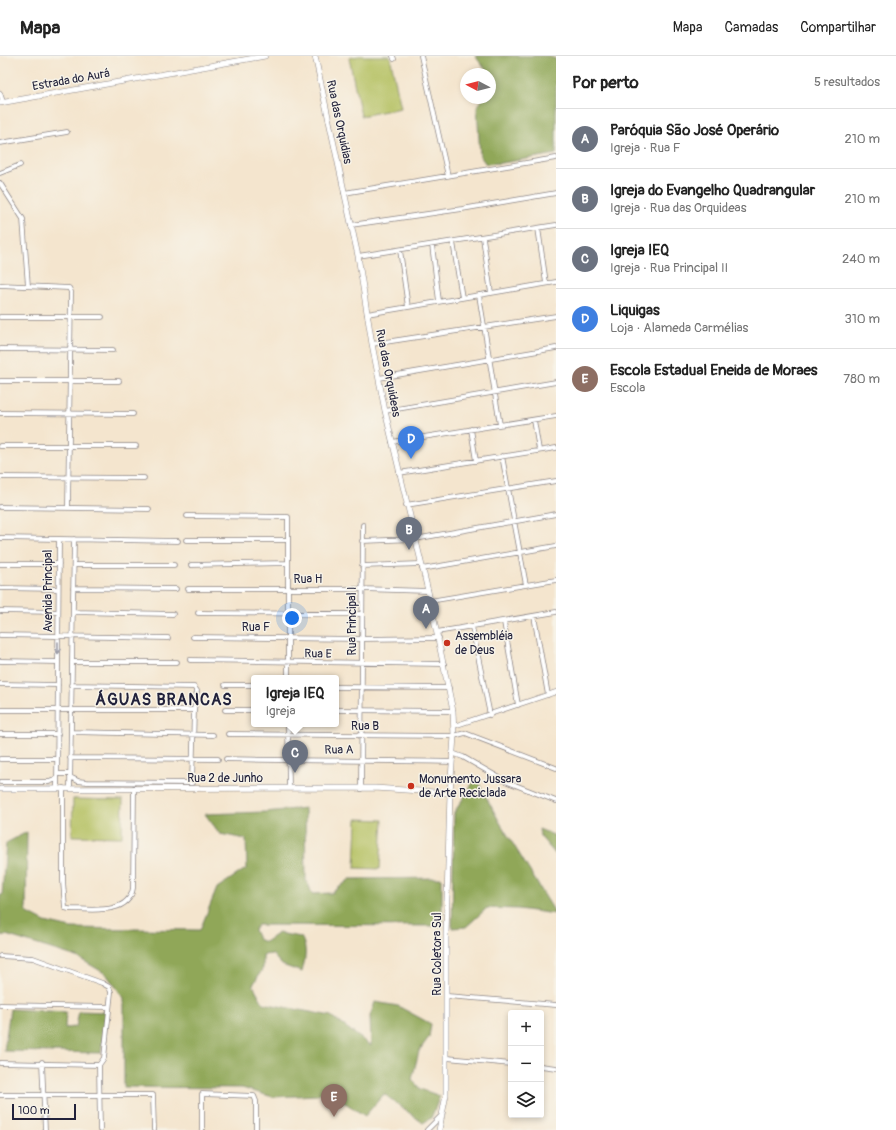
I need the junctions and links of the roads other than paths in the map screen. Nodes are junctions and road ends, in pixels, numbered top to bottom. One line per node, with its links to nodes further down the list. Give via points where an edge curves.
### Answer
1 (264, 56): 5 (street, Estrada do Aurá)
2 (315, 56): 13 (street, Rua das Orquidias)
3 (421, 56): 11 (street)
4 (0, 93): 5 (street)
5 (1, 102)
6 (67, 132): 7 (street)
7 (0, 143)
8 (556, 158): 11 (street)
9 (20, 165): 10 (street)
10 (0, 173)
11 (448, 176): 13 (street)
12 (0, 183): 26 (street, via 23,219)
13 (344, 193): 15 (street, Rua das Orquideas)
14 (556, 193): 15 (street)
15 (351, 225): 22 (street, Rua das Orquideas)
16 (556, 226): 17 (street)
17 (538, 228): 18 (street); 24 (street)
18 (483, 238): 19 (street); 27 (street)
19 (452, 242): 20 (street); 29 (street)
20 (432, 245): 21 (street); 30 (street)
21 (400, 250): 22 (street); 31 (street)
22 (358, 256): 32 (street, Rua das Orquideas)
23 (556, 282): 24 (street)
24 (546, 283): 27 (street)
25 (0, 285): 26 (street)
26 (28, 286): 35 (street, via 69,288)
27 (491, 293): 28 (street)
28 (479, 295): 29 (street); 37 (street)
29 (462, 298): 30 (street)
30 (440, 301): 31 (street)
31 (408, 307): 32 (street)
32 (367, 314): 38 (street, Rua das Orquideas)
33 (0, 316): 35 (street)
34 (556, 316): 37 (street)
35 (72, 317): 36 (street); 41 (street)
36 (102, 317)
37 (484, 327): 38 (street); 43 (street)
38 (372, 344): 44 (street, Rua das Orquideas)
39 (556, 348): 43 (street)
40 (0, 349): 41 (street)
41 (70, 349): 42 (street); 45 (street)
42 (113, 350)
43 (490, 360): 44 (street); 49 (street)
44 (378, 378): 50 (street, Rua das Orquideas)
45 (69, 380): 46 (street); 47 (street); 52 (street)
46 (0, 381)
47 (119, 381)
48 (556, 382): 49 (street)
49 (494, 392): 50 (street); 56 (street)
50 (385, 411): 58 (street, Rua das Orquideas)
51 (0, 413): 52 (street)
52 (69, 413): 53 (street); 60 (street)
53 (133, 414)
54 (556, 416): 55 (street)
55 (534, 420): 56 (street); 63 (street)
56 (500, 424): 57 (street)
57 (471, 429): 58 (street); 65 (street)
58 (392, 442): 66 (street, Rua das Orquideas)
59 (0, 446): 60 (street)
60 (69, 446): 61 (street); 68 (street)
61 (136, 446)
62 (556, 448): 63 (street)
63 (538, 450): 64 (street)
64 (502, 456): 65 (street); 71 (street)
65 (476, 461): 66 (street)
66 (399, 473): 72 (street, Rua das Orquideas)
67 (0, 477): 68 (street)
68 (68, 477): 69 (street); 73 (street)
69 (144, 478)
70 (556, 480): 71 (street)
71 (508, 488): 72 (street); 78 (street)
72 (406, 505): 86 (street, Rua das Orquideas)
73 (68, 506): 74 (street); 75 (street)
74 (0, 507)
75 (149, 509)
76 (556, 514): 78 (street)
77 (188, 516): 84 (street, via 288,518)
78 (514, 521): 86 (street); 89 (street)
79 (363, 525): 85 (street, Rua Principal I)
80 (0, 538): 81 (street)
81 (59, 539): 82 (street, Avenida Principal); 92 (street, Avenida Principal)
82 (74, 539): 87 (street); 93 (street, Avenida Principal)
83 (186, 540): 84 (street)
84 (288, 540): 90 (street)
85 (362, 540): 86 (street); 96 (street, Rua Principal I)
86 (415, 540): 97 (street, Rua das Orquideas)
87 (178, 541)
88 (556, 546): 89 (street)
89 (520, 553): 97 (street); 99 (street)
90 (288, 563): 95 (street); 105 (street)
91 (0, 564): 92 (street)
92 (59, 564): 102 (street, Avenida Principal)
93 (74, 564): 94 (street); 101 (street, Avenida Principal)
94 (174, 565)
95 (191, 565)
96 (362, 566): 97 (street); 106 (street, Rua Principal I)
97 (421, 566): 107 (street, Rua das Orquideas)
98 (556, 580): 99 (street)
99 (526, 585): 108 (street)
100 (0, 588): 102 (street)
101 (73, 588): 103 (street); 111 (street, Avenida Principal)
102 (58, 589): 110 (street, Avenida Principal)
103 (176, 589)
104 (188, 589): 105 (street, Rua H)
105 (288, 589): 106 (street, Rua H); 115 (street)
106 (362, 589): 107 (street, Rua H); 116 (street, Rua Principal I)
107 (428, 591): 108 (street, Rua das Orquideas)
108 (430, 601): 120 (street, Rua das Orquideas)
109 (0, 611): 110 (street)
110 (58, 612): 121 (street, Avenida Principal)
111 (73, 612): 114 (street); 122 (street, Avenida Principal)
112 (556, 612): 117 (street)
113 (198, 613): 115 (street)
114 (172, 614)
115 (288, 614): 116 (street); 125 (street)
116 (362, 614): 128 (street, Rua Principal I)
117 (534, 616): 118 (street); 147 (street)
118 (504, 622): 119 (street); 148 (street)
119 (472, 627): 120 (street); 158 (street)
120 (437, 632): 127 (street, Rua das Orquideas)
121 (58, 635): 122 (street); 123 (street); 131 (street, Avenida Principal, one-way to 131)
122 (72, 635): 126 (street); 132 (street, Avenida Principal)
123 (0, 636)
124 (193, 637): 125 (street, Rua F)
125 (288, 637): 128 (street, Rua F); 134 (street)
126 (168, 638)
127 (438, 638): 128 (street, Rua F); 136 (street, Rua das Orquideas)
128 (362, 639): 135 (street, Rua Principal I)
129 (190, 660): 134 (street, Rua E)
130 (0, 661): 131 (street)
131 (58, 662): 139 (street, Avenida Principal)
132 (72, 662): 133 (street); 142 (street, Avenida Principal)
133 (177, 662)
134 (288, 663): 135 (street, Rua E); 137 (street)
135 (361, 664): 136 (street, Rua E); 144 (street, Rua Principal I)
136 (444, 664): 145 (street, Rua das Orquideas)
137 (288, 675)
138 (0, 684): 139 (street)
139 (58, 685): 156 (street, Avenida Principal)
140 (225, 685): 141 (street)
141 (251, 685)
142 (72, 686): 150 (street, Avenida Principal); 151 (street, via 194,687 197,691)
143 (339, 687): 144 (street)
144 (361, 688): 145 (street); 155 (street, Rua Principal I)
145 (449, 688): 157 (street, Rua das Orquideas)
146 (556, 692): 147 (street)
147 (548, 695): 148 (street)
148 (518, 705): 158 (street)
149 (0, 710): 156 (street)
150 (71, 710): 151 (street); 156 (street); 161 (street, Avenida Principal)
151 (194, 710): 164 (street)
152 (225, 710): 153 (street)
153 (251, 710)
154 (339, 710): 155 (street)
155 (361, 710): 157 (street); 168 (street, Rua Principal I)
156 (58, 711): 163 (street, Avenida Principal)
157 (453, 711): 159 (street, Rua das Orquideas)
158 (490, 715): 159 (street)
159 (454, 726): 169 (street, Rua das Orquideas)
160 (288, 727): 167 (street)
161 (71, 732): 164 (street); 172 (street, Avenida Principal)
162 (0, 734): 163 (street)
163 (58, 734): 173 (street, Avenida Principal)
164 (193, 734): 166 (street); 174 (street)
165 (228, 734): 167 (street, Rua B)
166 (213, 735)
167 (288, 735): 168 (street, Rua B); 178 (street)
168 (361, 736): 169 (street, Rua B); 177 (street, Rua Principal I)
169 (454, 736): 170 (street, Rua das Orquideas); 180 (street, Rua B, via 466,733)
170 (452, 753): 179 (street, Rua das Orquideas); 192 (street, via 505,781)
171 (0, 758): 173 (street)
172 (70, 758): 174 (street); 181 (street, Avenida Principal)
173 (57, 759): 182 (street, Avenida Principal)
174 (193, 759): 175 (street); 181 (street, via 192,782 87,782 78,781)
175 (218, 759)
176 (226, 759): 178 (street, Rua A)
177 (361, 759): 178 (street, Rua A); 179 (street, Rua A); 190 (street, Rua Principal I)
178 (288, 761): 188 (street)
179 (452, 762): 191 (street, Rua das Orquideas)
180 (556, 768)
181 (70, 775): 182 (street); 186 (street, Avenida Principal)
182 (57, 776): 183 (street, via 49,782); 184 (street, Avenida Principal)
183 (0, 782)
184 (57, 788): 185 (street, Rua 2 de Junho); 189 (street, Rua 2 de Junho)
185 (64, 788): 186 (street, Rua 2 de Junho); 187 (street, via 63,881 67,908 110,908 120,906 130,898 133,888)
186 (70, 788): 187 (street, Rua 2 de Junho)
187 (134, 788): 188 (street, Rua 2 de Junho)
188 (288, 788): 190 (street, Rua 2 de Junho)
189 (0, 789)
190 (361, 789): 191 (street, Rua 2 de Junho)
191 (450, 793): 194 (street, Rua Coletora Sul)
192 (556, 801)
193 (0, 956): 197 (street, via 33,958 102,983 109,987 111,992)
194 (447, 996): 196 (street); 198 (street, Rua Coletora Sul)
195 (0, 1004): 197 (street)
196 (556, 1005)
197 (109, 1007): 202 (street, via 104,1058)
198 (447, 1058): 201 (street); 208 (street, Rua Coletora Sul, via 446,1095)
199 (42, 1062): 200 (street); 202 (street); 206 (street)
200 (0, 1063)
201 (508, 1064)
202 (99, 1065): 207 (street)
203 (544, 1066): 204 (street)
204 (556, 1068)
205 (1, 1094): 206 (street)
206 (44, 1094): 207 (street); 209 (street)
207 (99, 1095): 210 (street); 211 (street, via 153,1095)
208 (442, 1115): 214 (street); 215 (street, Rua Coletora Sul)
209 (45, 1130)
210 (100, 1130)
211 (154, 1130)
212 (202, 1130): 213 (street, via 202,1094 256,1097)
213 (256, 1130)
214 (427, 1130)
215 (439, 1130)

